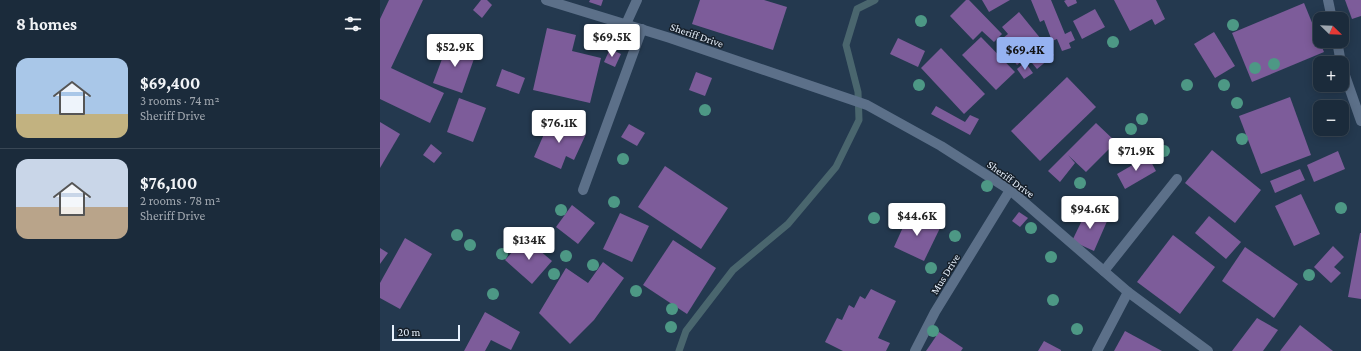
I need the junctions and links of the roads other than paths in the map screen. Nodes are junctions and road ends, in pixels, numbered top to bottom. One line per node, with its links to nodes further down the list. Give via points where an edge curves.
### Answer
1 (546, 0): 5 (street, Sheriff Drive)
2 (637, 0): 5 (street)
3 (1328, 0): 4 (street)
4 (1331, 12)
5 (626, 24): 6 (street, Sheriff Drive)
6 (642, 30): 10 (street); 11 (street, Sheriff Drive, via 867,105 941,146)
7 (1349, 87): 8 (street)
8 (1361, 121)
9 (1177, 179): 12 (street)
10 (583, 190)
11 (1010, 190): 12 (street, Sheriff Drive); 14 (street, Mus Drive)
12 (1104, 271): 13 (street, Sheriff Drive)
13 (1128, 292): 15 (street); 16 (street, Sheriff Drive)
14 (914, 351)
15 (1097, 351)
16 (1208, 351)

